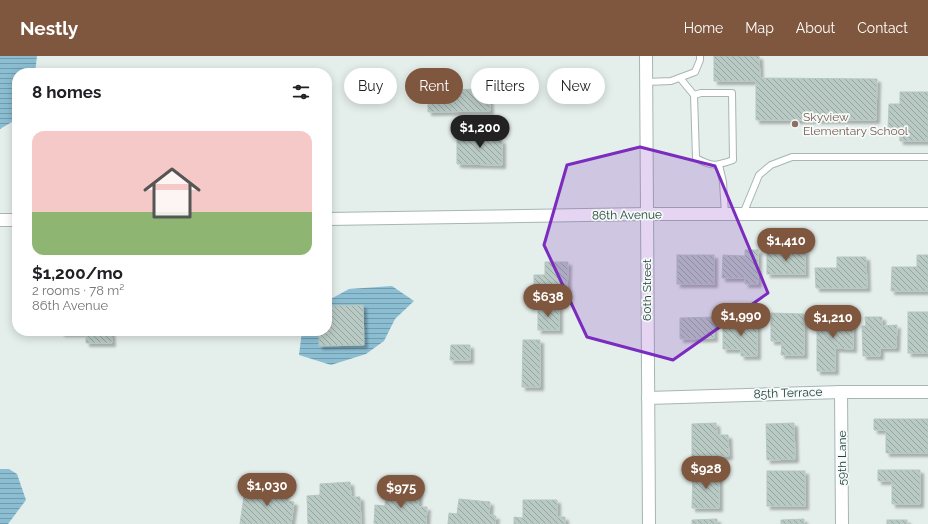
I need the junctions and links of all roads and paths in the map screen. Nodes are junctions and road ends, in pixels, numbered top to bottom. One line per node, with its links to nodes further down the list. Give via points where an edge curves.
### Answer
1 (646, 56): 4 (street, 60th Street)
2 (700, 56): 3 (lane, via 695,72)
3 (680, 78): 4 (lane); 5 (lane)
4 (646, 82): 8 (street, 60th Street)
5 (694, 95): 7 (lane, via 696,158 706,164); 7 (lane, via 732,93 732,160)
6 (928, 157): 10 (lane, via 792,157 771,165 759,175)
7 (719, 165): 9 (lane)
8 (647, 214): 9 (street, 86th Avenue); 12 (street, 86th Avenue); 17 (street, 60th Street)
9 (725, 214): 10 (street, 86th Avenue)
10 (743, 214): 11 (street, 86th Avenue)
11 (928, 214)
12 (332, 219)
13 (0, 220): 14 (street)
14 (12, 220)
15 (841, 392): 16 (street, 85th Terrace); 17 (street, 85th Terrace); 19 (street, 59th Lane)
16 (928, 392)
17 (648, 398): 18 (street, 60th Street)
18 (649, 524)
19 (842, 524)

